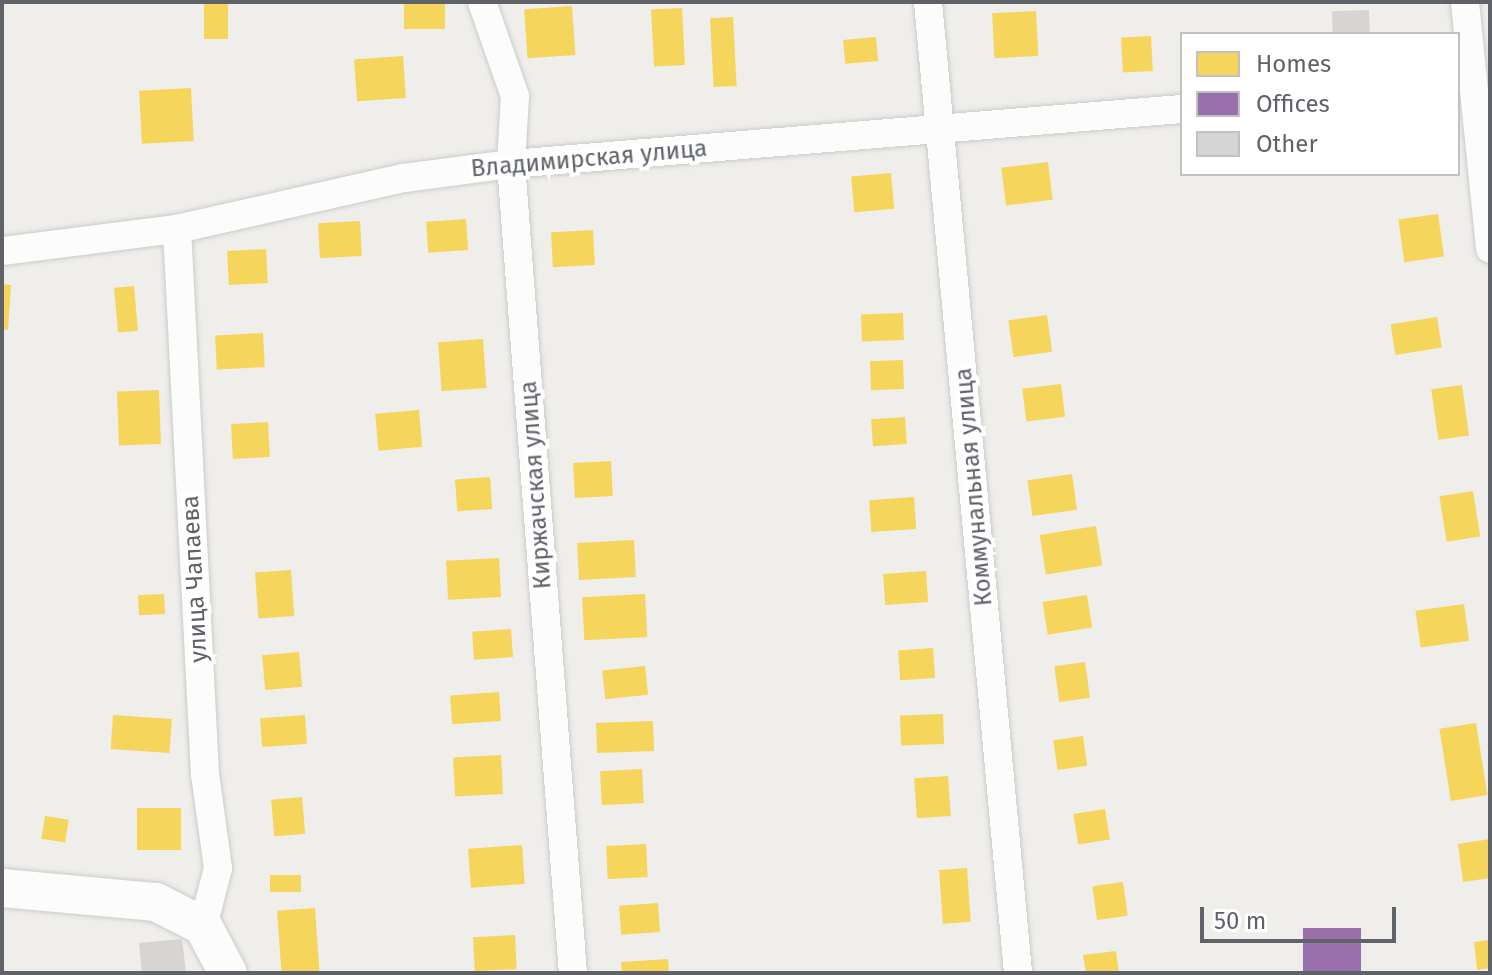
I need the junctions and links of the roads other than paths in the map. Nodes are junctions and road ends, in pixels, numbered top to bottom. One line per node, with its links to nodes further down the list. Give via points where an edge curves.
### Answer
1 (482, 2): 7 (street, Киржачская улица, via 515,96)
2 (928, 2): 6 (street, Коммунальная улица)
3 (1465, 2): 4 (street)
4 (1474, 85): 9 (street)
5 (1180, 109): 6 (street, Владимирская улица)
6 (941, 130): 7 (street, Владимирская улица); 15 (street, Коммунальная улица)
7 (511, 164): 8 (street, Владимирская улица, via 404,178); 14 (street, Киржачская улица)
8 (177, 229): 10 (street, Владимирская улица); 12 (street, улица Чапаева, via 205,774 218,868)
9 (1490, 249)
10 (2, 251)
11 (2, 888): 12 (street, via 156,902)
12 (203, 926): 13 (street)
13 (228, 973)
14 (573, 973)
15 (1018, 973)

